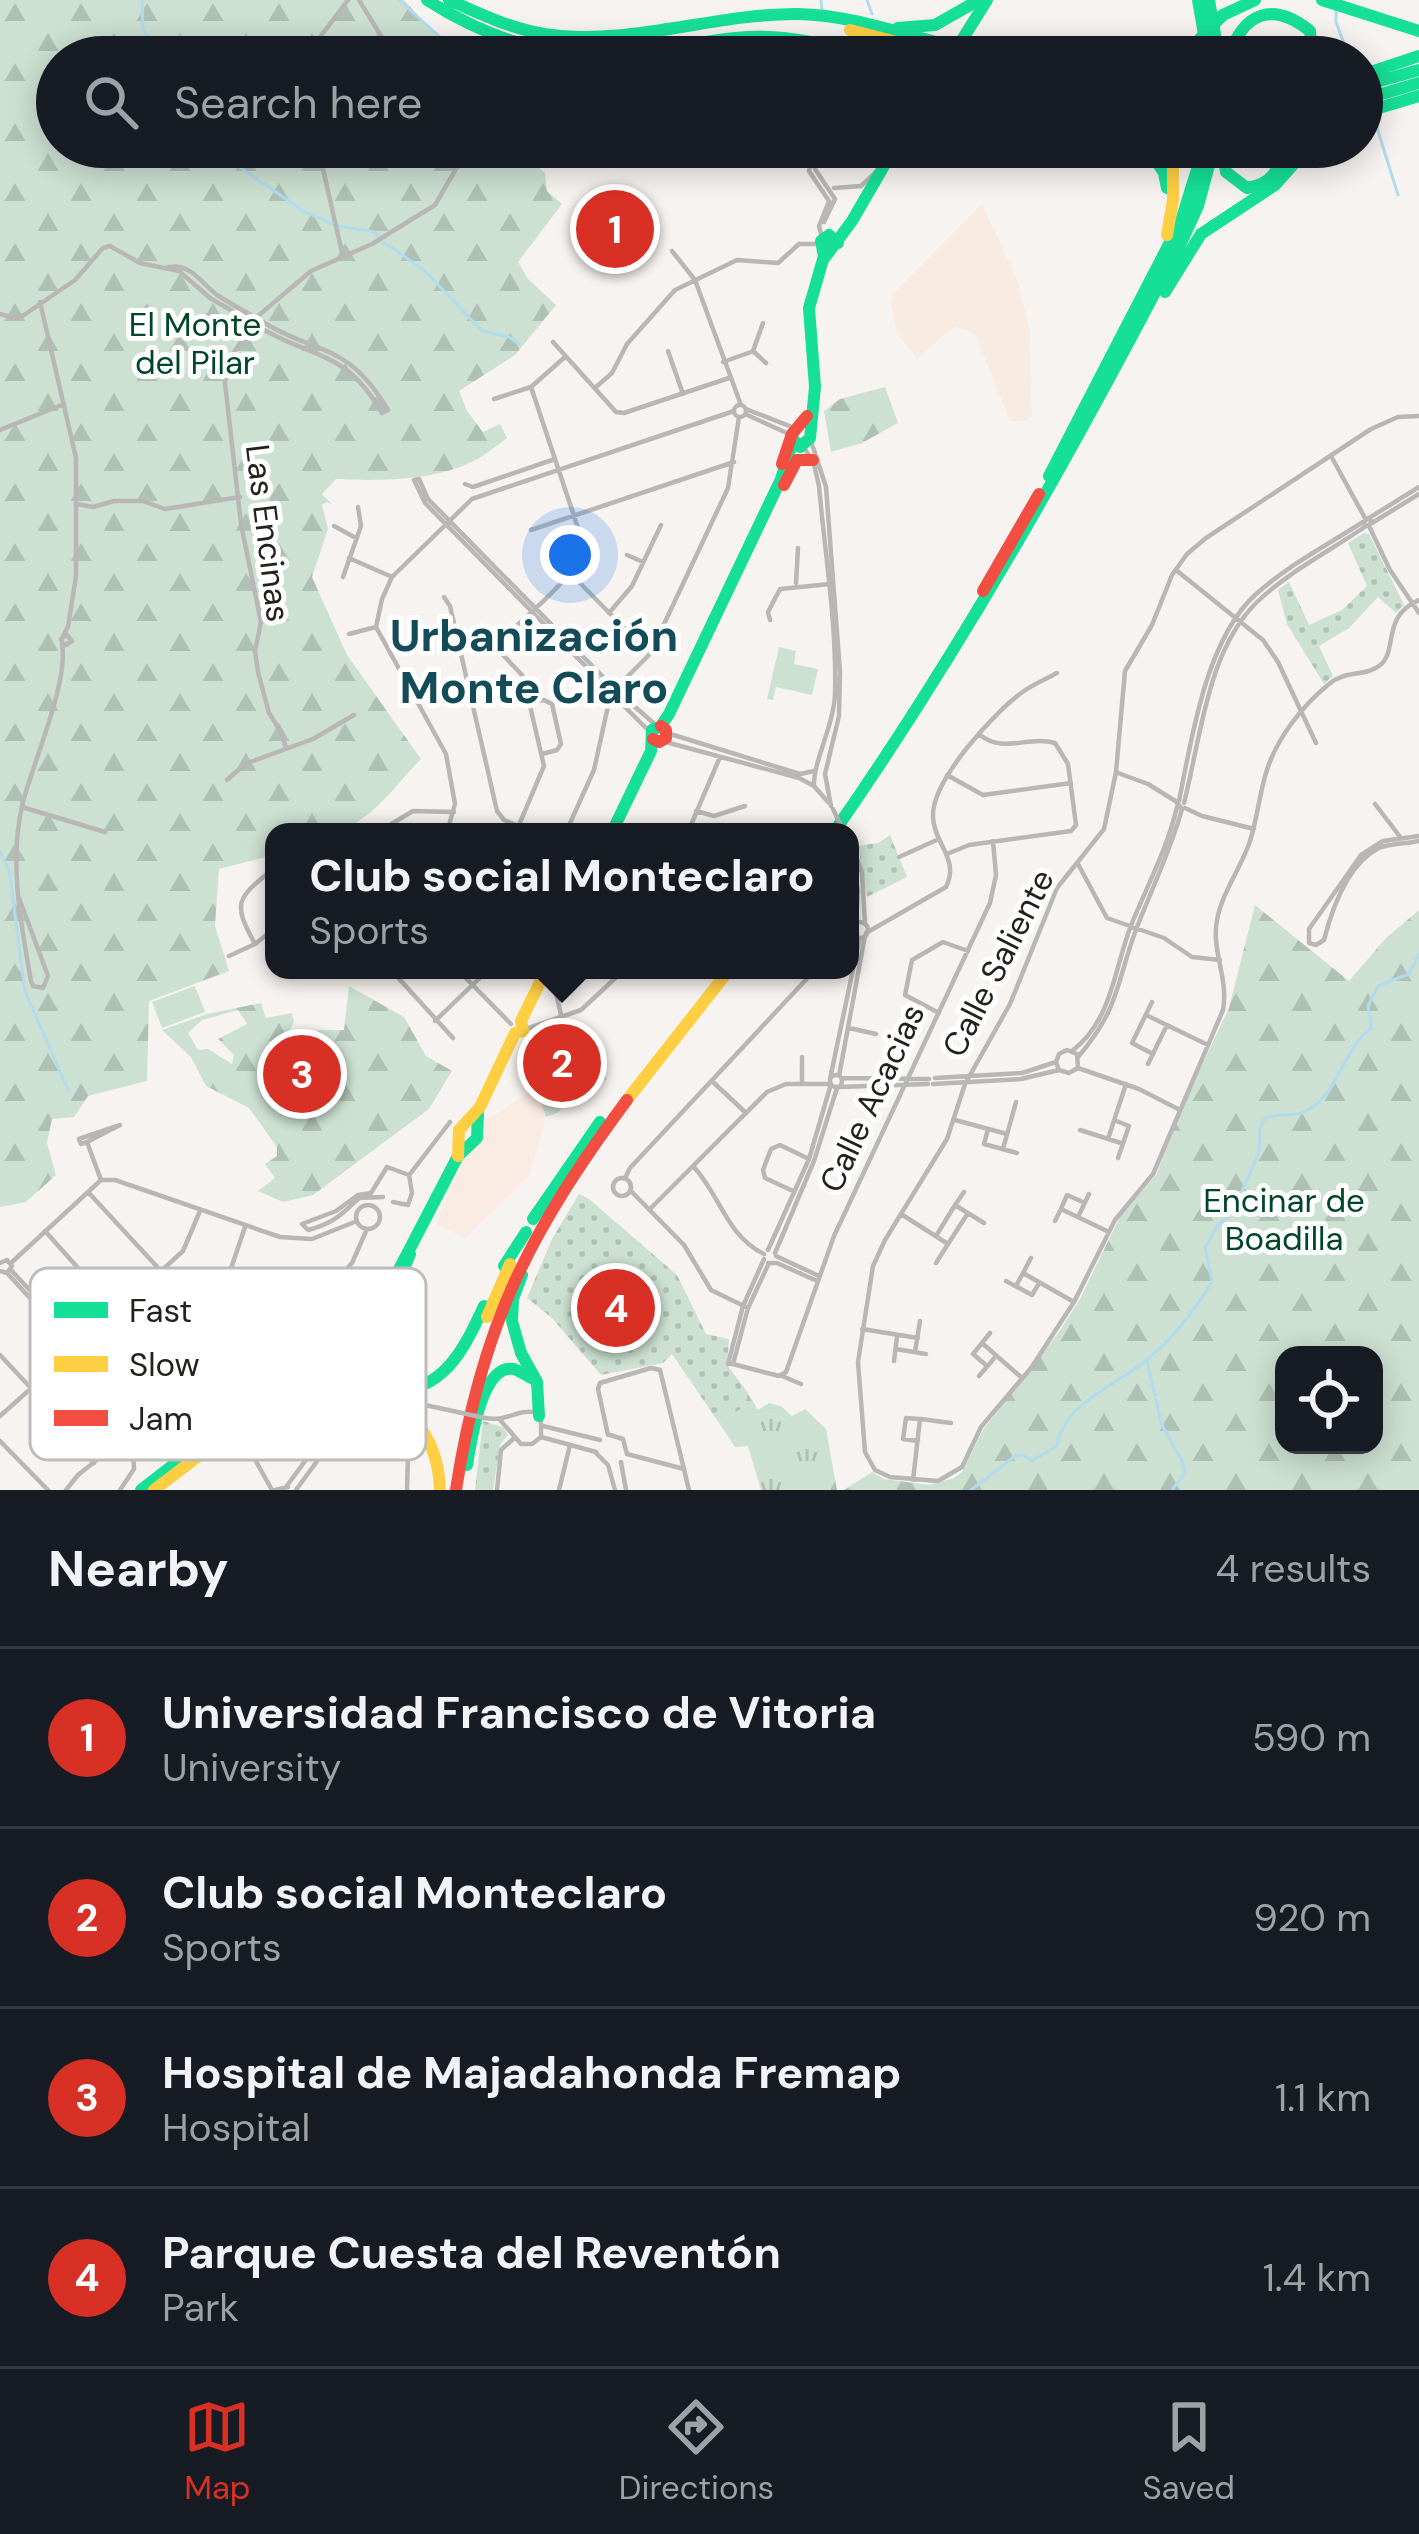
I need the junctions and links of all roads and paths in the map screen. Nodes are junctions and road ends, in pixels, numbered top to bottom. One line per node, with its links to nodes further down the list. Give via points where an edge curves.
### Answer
1 (348, 0): 13 (street)
2 (358, 0): 14 (street)
3 (427, 0): 15 (main road)
4 (448, 0): 16 (main road)
5 (983, 0): 11 (main road, via 934,25); 22 (main road)
6 (1196, 0): 23 (main road)
7 (1213, 0): 25 (main road)
8 (1255, 0): 24 (main road, bridge, via 1223,15)
9 (1322, 0): 12 (main road)
10 (772, 16): 11 (main road); 17 (main road); 20 (main road)
11 (877, 28): 21 (main road)
12 (1419, 31)
13 (321, 36)
14 (381, 36)
15 (493, 36)
16 (552, 36)
17 (632, 36)
18 (700, 36): 19 (main road, via 748,29)
19 (825, 36)
20 (878, 36)
21 (900, 36)
22 (958, 36)
23 (1198, 36)
24 (1209, 36)
25 (1220, 36)
26 (1235, 36): 27 (main road, via 1253,13 1279,8 1302,19)
27 (1310, 36)
28 (1419, 56): 29 (main road)
29 (1383, 68)
30 (1419, 70): 31 (main road)
31 (1383, 80)
32 (1419, 83): 33 (main road)
33 (1383, 94)
34 (1419, 96): 35 (main road)
35 (1383, 106)
36 (323, 168): 54 (street)
37 (456, 168): 54 (street, Las Encinas, via 434,205)
38 (810, 168): 52 (street, via 829,201 819,227)
39 (815, 168): 50 (street)
40 (877, 168): 50 (street, via 861,186)
41 (882, 168): 52 (main road)
42 (1161, 168): 51 (main road)
43 (1173, 168): 51 (main road)
44 (1198, 168): 55 (main road)
45 (1212, 168): 78 (main road)
46 (1214, 168): 57 (main road)
47 (1225, 168): 48 (main road, via 1247,188)
48 (1278, 168)
49 (1290, 168): 57 (main road, via 1201,234)
50 (830, 187): 52 (street, via 835,202)
51 (1170, 223): 55 (main road)
52 (825, 244): 56 (street, via 795,246 778,263 737,260); 77 (main road, via 809,304 814,368)
53 (673, 251): 56 (street)
54 (343, 257): 60 (street, Las Encinas, via 311,271)
55 (1160, 257): 150 (main road, via 1003,557)
56 (695, 280): 66 (street); 69 (street, via 675,290)
57 (1171, 281): 78 (main road)
58 (40, 302): 59 (street, via 15,318); 60 (street, via 110,247 178,271); 73 (street)
59 (0, 314)
60 (254, 321): 60 (street, via 330,357 363,383 382,413 388,410 368,379 333,351); 85 (street, Las Encinas, via 228,361 225,383)
61 (763, 323): 64 (street)
62 (553, 342): 65 (street)
63 (668, 351): 71 (street)
64 (753, 351): 66 (street); 67 (street)
65 (566, 356): 69 (street); 70 (street)
66 (723, 362): 68 (street)
67 (766, 363)
68 (730, 381): 71 (street); 74 (street)
69 (595, 386): 71 (street, via 608,407 625,413)
70 (532, 387): 72 (street); 80 (street)
71 (683, 394)
72 (494, 399)
73 (64, 404): 76 (street); 87 (street)
74 (740, 410): 77 (street); 82 (street); 83 (street)
75 (1419, 416): 79 (street, Calle Saliente, via 1387,421)
76 (0, 430)
77 (799, 438): 81 (street); 99 (main road); 99 (main road); 105 (street, via 826,487)
78 (1071, 453): 151 (main road, via 957,650)
79 (1330, 456): 91 (street); 101 (street, Calle Saliente, via 1206,538)
80 (555, 459): 83 (street); 86 (street, via 469,485)
81 (812, 460): 99 (main road, via 797,460); 105 (street)
82 (734, 462): 89 (street); 118 (street)
83 (559, 470): 86 (street); 89 (street)
84 (1419, 491): 91 (street)
85 (240, 497): 87 (street, via 165,509 143,501); 127 (street, Las Encinas, via 261,622 258,672)
86 (472, 499): 90 (street)
87 (77, 504): 140 (street, via 66,643)
88 (358, 507): 95 (street)
89 (574, 515): 94 (street); 102 (street, via 583,553)
90 (446, 521): 90 (street, via 419,478 414,480 425,503); 104 (street); 109 (street)
91 (1367, 522): 108 (street); 112 (street)
92 (661, 525): 100 (street)
93 (334, 526): 95 (street)
94 (530, 530)
95 (356, 538): 98 (street)
96 (798, 548): 106 (street)
97 (627, 555): 100 (street)
98 (349, 558): 103 (street); 104 (street)
99 (743, 560): 125 (main road)
100 (643, 562): 110 (street)
101 (1175, 570): 112 (street); 131 (street, Calle Saliente, via 1124,671)
102 (569, 573): 109 (street); 110 (street)
103 (343, 577)
104 (392, 578): 114 (street)
105 (830, 584): 106 (street); 130 (street, via 835,696); 132 (street, via 841,697)
106 (796, 586): 113 (street, via 776,592)
107 (444, 597): 116 (street)
108 (1415, 601): 111 (street); 122 (street, via 1392,626 1382,664 1339,676)
109 (532, 609): 117 (street); 120 (street)
110 (609, 613): 118 (street)
111 (1419, 613)
112 (1238, 618): 122 (street, via 1269,648); 138 (street)
113 (770, 620)
114 (376, 627): 115 (street); 141 (street, via 446,754)
115 (349, 634)
116 (457, 635): 117 (street, via 479,632); 145 (street, via 497,811)
117 (495, 645): 121 (street, via 523,676)
118 (650, 654): 120 (street)
119 (1057, 673): 124 (street, via 1022,692)
120 (613, 692): 125 (street); 147 (street, via 594,770)
121 (530, 703): 128 (street); 128 (street, via 552,704 561,745)
122 (1301, 713): 126 (street); 153 (street, via 1271,758)
123 (354, 715): 127 (street)
124 (980, 735): 133 (street); 135 (street, via 999,745 1055,743)
125 (658, 736): 129 (street); 148 (main road)
126 (1316, 743)
127 (286, 748): 134 (street, via 245,764)
128 (542, 754): 146 (street, via 543,775)
129 (721, 754): 130 (street, via 800,774); 136 (street); 142 (street)
130 (815, 770): 132 (street); 136 (street)
131 (1116, 772): 138 (street); 162 (street, Calle Saliente, via 1104,830)
132 (825, 774): 136 (street)
133 (947, 775): 135 (street, via 982,795); 155 (street, via 934,802)
134 (227, 781)
135 (1071, 784): 158 (street, via 1074,829)
136 (820, 788): 152 (street, bridge)
137 (1375, 804): 157 (street)
138 (1181, 805): 153 (street); 167 (street, via 1166,863)
139 (746, 806): 142 (street, via 714,816)
140 (22, 807): 154 (street); 164 (street)
141 (454, 812): 143 (street, via 413,811); 144 (street)
142 (696, 812): 149 (street)
143 (393, 823)
144 (450, 823)
145 (508, 823)
146 (520, 823)
147 (570, 823)
148 (616, 823)
149 (692, 823)
150 (830, 823)
151 (840, 823)
152 (840, 823)
153 (1253, 829): 174 (street, via 1218,913)
154 (105, 832)
155 (939, 839): 159 (street); 160 (street)
156 (1419, 839): 157 (street)
157 (1402, 840): 157 (street, via 1384,841 1361,855 1309,929 1309,943 1324,940 1331,906 1366,856)
158 (993, 841): 159 (street); 172 (street, Calle Acacias, via 995,886)
159 (947, 854): 166 (street, via 946,886)
160 (899, 857)
161 (859, 864): 165 (street)
162 (1078, 864): 167 (street, via 1103,915); 207 (street, Calle Saliente, via 1057,888 1018,988)
163 (265, 876): 171 (street, via 241,898 239,916)
164 (20, 898): 164 (street, via 48,976 43,988 31,981)
165 (865, 923): 166 (street); 168 (street)
166 (875, 927): 169 (street)
167 (1133, 927): 174 (street, via 1192,957); 199 (street, via 1107,1002); 202 (street, via 1113,1006)
168 (859, 930)
169 (859, 931)
170 (265, 936): 171 (street)
171 (255, 944): 173 (street)
172 (968, 951): 187 (street, Calle Acacias); 187 (street, via 944,942 912,961 905,995)
173 (229, 956)
174 (1220, 960): 198 (street, via 1226,997)
175 (400, 979): 190 (street)
176 (466, 979): 185 (street)
177 (478, 979): 185 (street)
178 (542, 979): 192 (main road)
179 (562, 979): 189 (street, via 556,993)
180 (614, 979): 189 (street)
181 (712, 979): 260 (main road, via 578,1149)
182 (722, 979): 235 (main road)
183 (807, 979): 208 (street)
184 (852, 979): 193 (street)
185 (472, 985): 190 (street); 192 (street)
186 (1152, 1002): 188 (street)
187 (939, 1013): 209 (street, Calle Acacias)
188 (1146, 1015): 191 (street); 197 (street)
189 (562, 1017): 192 (street)
190 (435, 1021): 195 (street)
191 (1167, 1025): 198 (street); 200 (street)
192 (520, 1027): 274 (main road)
193 (846, 1027): 194 (street); 206 (street); 211 (street)
194 (876, 1034)
195 (453, 1038)
196 (1121, 1038): 197 (street)
197 (1132, 1043): 200 (street)
198 (1208, 1046): 214 (street)
199 (1072, 1051): 202 (street); 204 (street, via 1063,1051)
200 (1153, 1054): 203 (street)
201 (802, 1057): 210 (street)
202 (1078, 1057): 205 (street)
203 (1148, 1064)
204 (1058, 1066): 205 (street, via 1069,1073); 207 (street, via 1021,1079)
205 (1078, 1067): 212 (street)
206 (841, 1077): 209 (street); 211 (street); 211 (street)
207 (966, 1080): 209 (street); 216 (street, Calle Saliente)
208 (713, 1082): 215 (street); 233 (street)
209 (907, 1082): 211 (street); 276 (street, Calle Acacias)
210 (802, 1083): 211 (street); 215 (street, via 774,1088)
211 (834, 1084): 230 (street)
212 (1126, 1084): 214 (street); 217 (street)
213 (1016, 1102): 223 (street)
214 (1178, 1109): 261 (street, via 1153,1174)
215 (746, 1113): 231 (street)
216 (955, 1120): 220 (street); 251 (street, Calle Saliente)
217 (1114, 1120): 219 (street); 224 (street)
218 (450, 1122): 232 (street)
219 (1130, 1126): 221 (street); 226 (street)
220 (988, 1129): 223 (street); 227 (street, via 983,1147)
221 (1139, 1129)
222 (1080, 1130): 224 (street)
223 (1007, 1134): 227 (street)
224 (1108, 1139): 226 (street)
225 (87, 1142): 225 (street, via 119,1129 121,1125 78,1142); 234 (street)
226 (1123, 1144): 229 (street)
227 (1003, 1149): 228 (street)
228 (1017, 1153)
229 (1118, 1158)
230 (811, 1160): 240 (street); 240 (street, via 780,1145 771,1149 765,1178)
231 (692, 1166): 247 (street); 265 (street, via 737,1236)
232 (409, 1175): 242 (street, via 387,1167); 244 (street, via 407,1205)
233 (625, 1178): 236 (street); 236 (street, via 614,1190)
234 (101, 1180): 238 (street); 249 (street)
235 (561, 1189): 308 (main road, via 514,1299 514,1333 537,1382); 348 (main road, via 488,1340)
236 (630, 1190): 247 (street)
237 (1057, 1190): 243 (street)
238 (88, 1192): 259 (street); 270 (street)
239 (964, 1192): 246 (street)
240 (796, 1193): 265 (street)
241 (1089, 1194): 245 (street)
242 (378, 1195): 242 (street, via 358,1195 302,1224 323,1226 359,1198)
243 (1067, 1195): 245 (street); 248 (street)
244 (393, 1202)
245 (1084, 1203): 252 (street)
246 (956, 1204): 250 (street); 263 (street)
247 (651, 1208): 284 (street, via 711,1289)
248 (1060, 1209): 252 (street); 254 (street)
249 (200, 1210): 257 (street); 271 (street, via 183,1251)
250 (968, 1213): 255 (street); 264 (street)
251 (902, 1214): 263 (street); 286 (street, Calle Saliente, via 873,1266)
252 (1078, 1217): 261 (street)
253 (357, 1221): 256 (street, via 369,1205); 257 (street, via 312,1239); 258 (street)
254 (1054, 1221)
255 (984, 1223)
256 (377, 1224): 258 (street); 262 (street)
257 (245, 1227): 272 (street)
258 (367, 1228): 273 (street)
259 (46, 1231): 268 (street); 269 (street)
260 (526, 1232): 301 (main road, via 461,1355); 348 (main road, via 469,1373)
261 (1109, 1232): 282 (street)
262 (388, 1233)
263 (935, 1236): 264 (street)
264 (948, 1244): 267 (street)
265 (770, 1257): 276 (street); 284 (street)
266 (1031, 1258): 275 (street)
267 (936, 1263)
268 (4, 1267): 280 (street)
269 (78, 1268)
270 (158, 1268)
271 (164, 1268)
272 (232, 1268)
273 (348, 1268)
274 (405, 1268)
275 (1023, 1273): 278 (street); 279 (street)
276 (818, 1279): 298 (street, Calle Acacias)
277 (1006, 1281): 279 (street)
278 (1040, 1282): 281 (street); 282 (street)
279 (1016, 1286): 281 (street)
280 (30, 1295)
281 (1032, 1295): 283 (street)
282 (1074, 1302): 300 (street)
283 (1027, 1304)
284 (746, 1307): 298 (street, via 733,1364)
285 (920, 1321): 289 (street)
286 (862, 1329): 288 (street); 339 (street, Calle Saliente, via 863,1441 875,1470)
287 (990, 1333): 290 (street)
288 (898, 1335): 289 (street); 291 (street)
289 (918, 1338): 292 (street)
290 (982, 1343): 295 (street); 297 (street, via 973,1354)
291 (896, 1349): 292 (street); 296 (street)
292 (915, 1352): 293 (street)
293 (926, 1354)
294 (0, 1355): 303 (street)
295 (996, 1356): 297 (street); 300 (street)
296 (894, 1361)
297 (987, 1366): 299 (street)
298 (782, 1376): 302 (street)
299 (980, 1376)
300 (1022, 1378): 339 (street, via 955,1474)
301 (426, 1384)
302 (801, 1384)
303 (30, 1388)
304 (30, 1390): 307 (street)
305 (426, 1405): 311 (street, bridge)
306 (907, 1407): 309 (street)
307 (0, 1416)
308 (530, 1417): 311 (street); 313 (street); 316 (street); 320 (street); 348 (main road, via 536,1399 529,1377 509,1369 494,1377)
309 (906, 1418): 310 (street); 319 (street)
310 (920, 1419): 312 (street); 321 (street)
311 (501, 1421): 313 (street)
312 (952, 1423)
313 (509, 1428): 318 (street)
314 (426, 1433): 348 (main road)
315 (608, 1435): 320 (street); 325 (street, via 623,1439); 338 (street, via 600,1383 660,1370)
316 (541, 1437): 318 (street, via 527,1445); 322 (street)
317 (892, 1438): 319 (street)
318 (513, 1439): 349 (street, via 501,1450)
319 (903, 1439): 321 (street)
320 (599, 1440): 324 (street)
321 (918, 1441): 339 (street)
322 (570, 1444): 324 (street); 350 (street)
323 (1, 1446): 342 (street)
324 (596, 1452): 337 (street)
325 (627, 1454): 335 (street); 338 (street)
326 (91, 1460): 336 (street)
327 (98, 1460): 336 (street)
328 (133, 1460): 344 (street)
329 (180, 1460): 345 (main road)
330 (194, 1460): 340 (main road)
331 (256, 1460): 346 (street)
332 (311, 1460): 341 (street)
333 (312, 1460): 341 (street)
334 (410, 1460): 347 (street)
335 (621, 1462): 337 (street); 352 (street)
336 (94, 1463): 343 (street)
337 (608, 1465): 351 (street)
338 (684, 1468): 353 (street)
339 (914, 1480)
340 (157, 1489)
341 (292, 1489): 346 (street)
342 (48, 1490)
343 (66, 1490)
344 (120, 1490)
345 (141, 1490)
346 (274, 1490)
347 (407, 1490)
348 (452, 1490)
349 (497, 1490)
350 (559, 1490)
351 (615, 1490)
352 (626, 1490)
353 (689, 1490)

